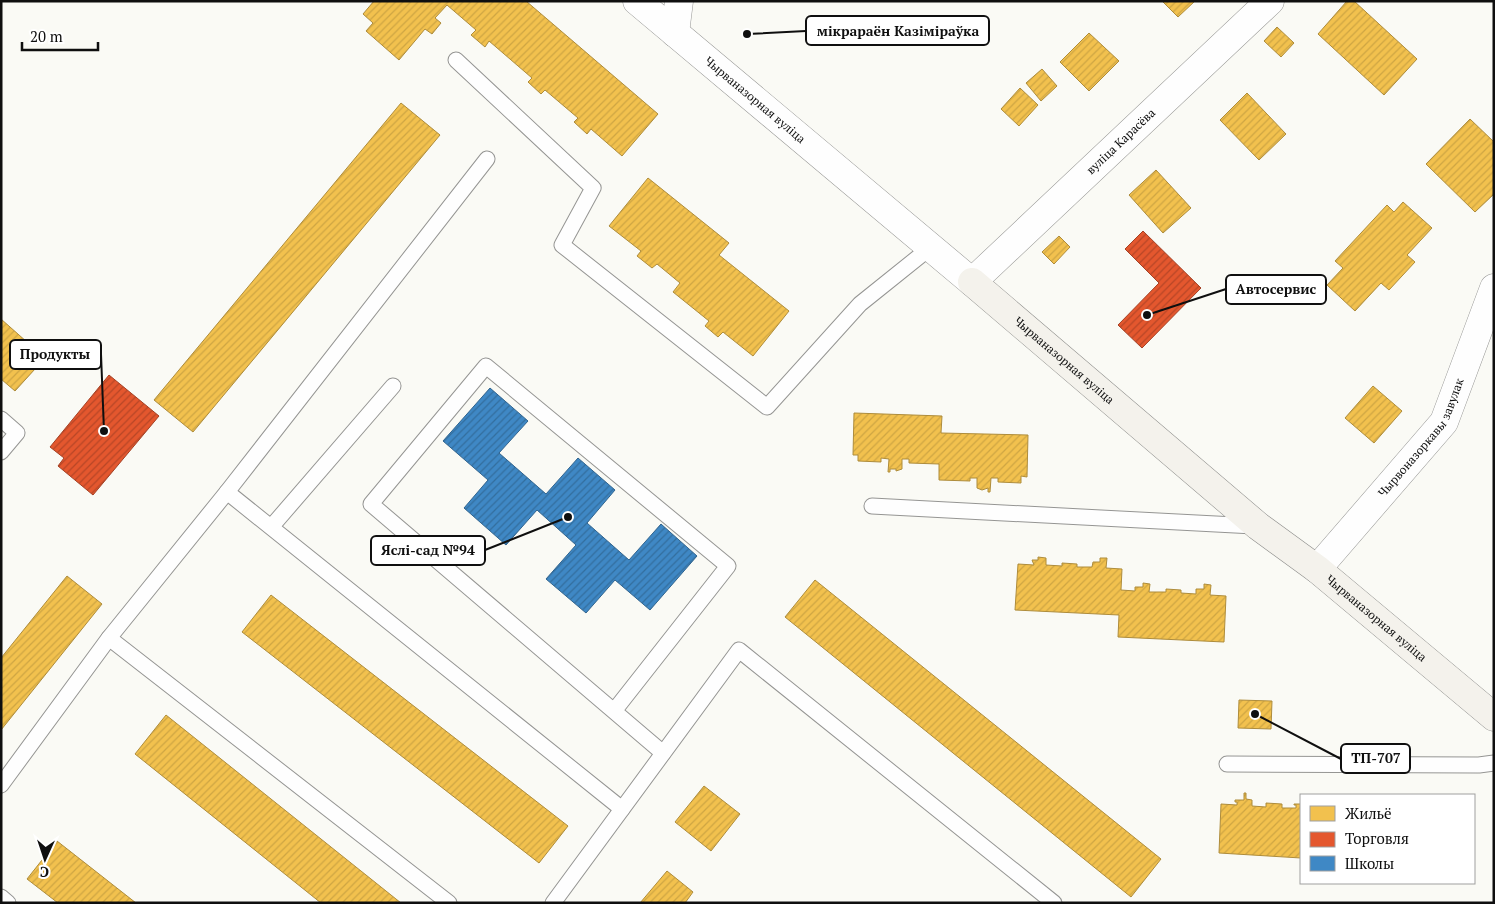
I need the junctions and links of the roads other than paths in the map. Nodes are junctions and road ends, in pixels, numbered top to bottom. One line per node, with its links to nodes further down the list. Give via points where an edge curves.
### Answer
1 (637, 1): 4 (street, Чырваназорная вуліца)
2 (679, 1): 4 (street)
3 (1270, 1): 8 (street, вуліца Карасёва)
4 (675, 33): 7 (street, Чырваназорная вуліца)
5 (456, 60): 7 (lane, via 593,188 562,245 767,407 860,304)
6 (487, 159): 13 (lane)
7 (931, 247): 8 (street, Чырваназорная вуліца)
8 (972, 282): 16 (street, Чырваназорная вуліца)
9 (1494, 288): 17 (street, Чырвоназоркавы завулак, via 1444,422)
10 (393, 386): 15 (lane)
11 (1, 419): 12 (lane, via 17,433)
12 (1, 452)
13 (227, 492): 15 (lane); 18 (lane)
14 (872, 506): 16 (lane)
15 (272, 526): 25 (lane)
16 (1258, 526): 17 (street, Чырваназорная вуліца)
17 (1317, 569): 20 (street, Чырваназорная вуліца)
18 (109, 638): 24 (lane); 28 (lane)
19 (614, 711): 19 (lane, via 371,504 486,366 728,566); 21 (lane)
20 (1494, 717)
21 (663, 753): 25 (lane); 30 (lane, via 739,650)
22 (1494, 763): 23 (lane)
23 (1227, 764)
24 (1, 786)
25 (622, 809): 29 (lane)
26 (1, 897): 27 (lane)
27 (8, 903)
28 (449, 903)
29 (553, 903)
30 (1054, 903)

